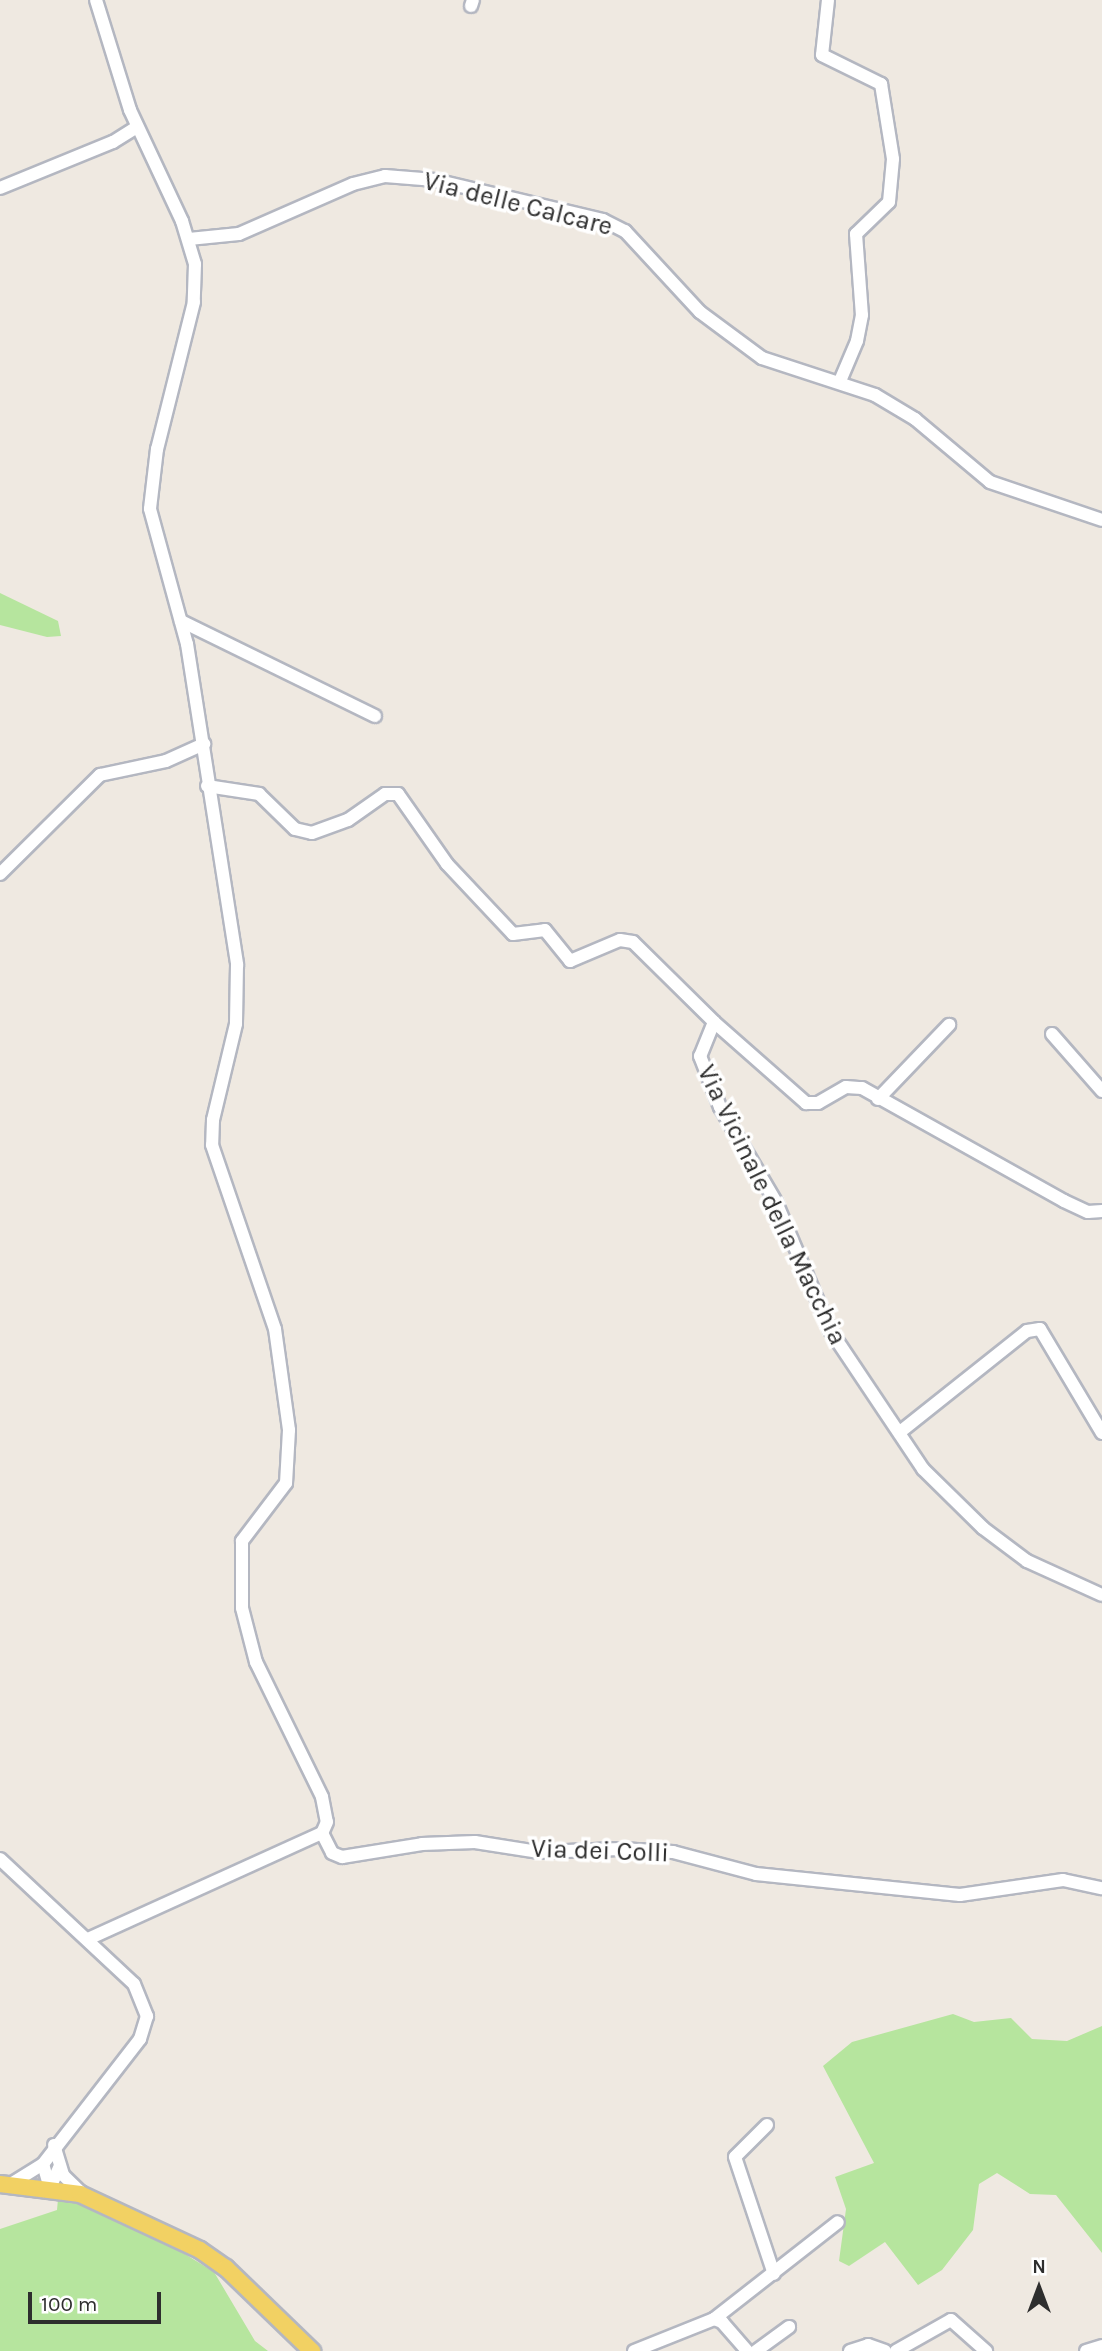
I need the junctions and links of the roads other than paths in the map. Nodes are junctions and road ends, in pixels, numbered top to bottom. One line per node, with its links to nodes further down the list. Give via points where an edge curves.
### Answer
1 (96, 0): 3 (street)
2 (828, 0): 6 (street, via 822,55 881,84 893,159 888,205 862,223 856,234 862,321)
3 (137, 127): 4 (street, via 113,142); 5 (street)
4 (0, 188)
5 (189, 239): 6 (street, Via delle Calcare, via 245,232 369,178 435,180 613,224 632,238 700,312 737,341 782,368); 8 (street, via 195,264 194,302 157,449 150,504)
6 (840, 381): 7 (street, Via delle Calcare, via 901,409 998,486)
7 (1102, 520)
8 (181, 621): 9 (street); 10 (street)
9 (375, 716)
10 (204, 744): 11 (street); 12 (street, via 166,761 100,775)
11 (207, 786): 13 (street, Via Vicinale della Macchia, via 256,793 295,829 312,833 348,820 385,794 398,794 447,863 511,932 523,936 545,930 570,961 629,939); 24 (street, via 237,980 234,1038 214,1114 212,1144 275,1329 289,1430 287,1480 243,1541 241,1601 256,1662 322,1797 327,1822)
12 (0, 874)
13 (714, 1022): 17 (street, via 806,1103 818,1103 852,1086); 19 (street, Via Vicinale della Macchia, via 699,1056 720,1107 776,1202 826,1323)
14 (949, 1025): 17 (street)
15 (1052, 1034): 16 (street)
16 (1102, 1091)
17 (878, 1099): 18 (street, via 1065,1202 1088,1212)
18 (1102, 1211)
19 (900, 1432): 20 (street, via 1027,1331 1040,1329); 22 (street, Via Vicinale della Macchia, via 928,1475 983,1528 1027,1561)
20 (1102, 1433)
21 (1102, 1582): 22 (street)
22 (1089, 1589): 23 (street, Via Vicinale della Macchia)
23 (1102, 1595)
24 (322, 1833): 26 (street, Via dei Colli, via 332,1853 342,1857 422,1844 475,1842 539,1852 673,1852 756,1874 960,1895 1063,1880); 27 (street)
25 (0, 1859): 27 (street)
26 (1102, 1888)
27 (88, 1939): 29 (street, via 138,1989 146,2019 137,2043)
28 (767, 2125): 36 (street, via 735,2157)
29 (54, 2146): 30 (street); 31 (street)
30 (43, 2164): 32 (street); 33 (street)
31 (60, 2168): 33 (street); 34 (street, via 70,2184)
32 (5, 2184): 33 (main road)
33 (50, 2188): 34 (main road)
34 (88, 2197): 40 (main road, via 215,2259)
35 (838, 2222): 36 (street)
36 (774, 2274): 37 (street)
37 (714, 2319): 41 (street); 42 (street)
38 (789, 2327): 43 (street)
39 (1102, 2346): 48 (street)
40 (312, 2351)
41 (634, 2351)
42 (747, 2351)
43 (757, 2351)
44 (850, 2351): 45 (street, via 868,2346)
45 (885, 2351)
46 (896, 2351): 47 (street, via 951,2320)
47 (986, 2351)
48 (1086, 2351)

